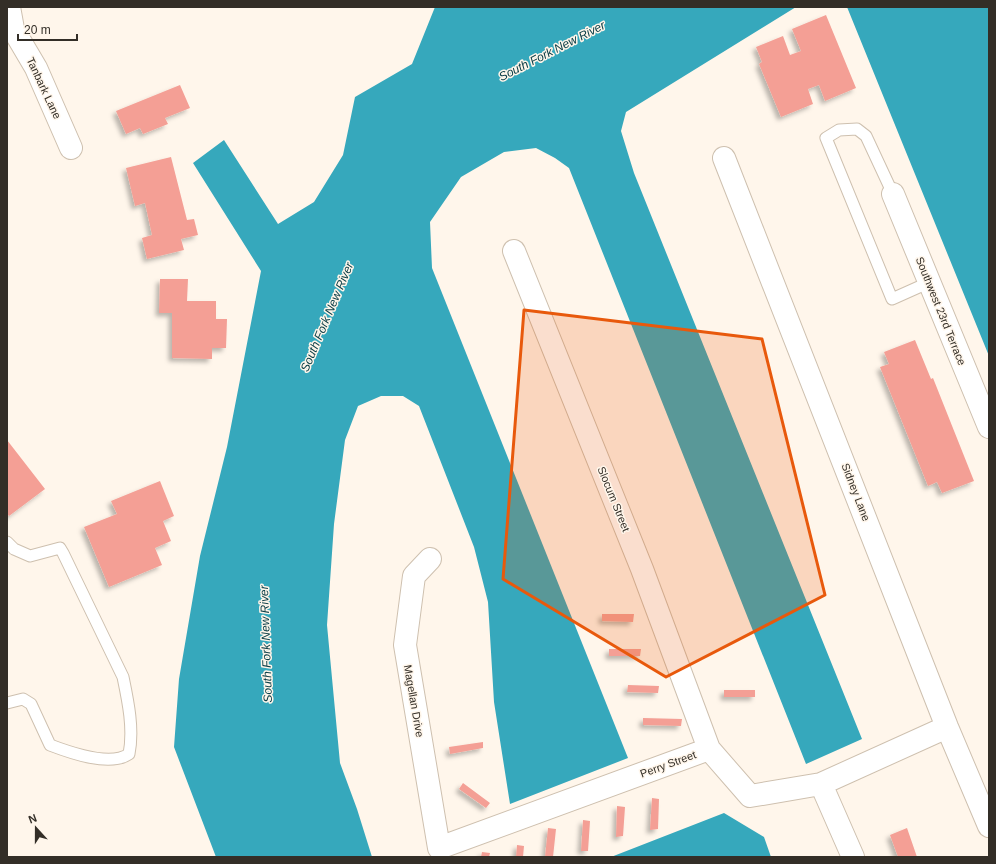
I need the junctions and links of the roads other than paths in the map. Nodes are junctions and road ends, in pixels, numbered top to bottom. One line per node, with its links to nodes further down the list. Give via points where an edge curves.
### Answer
1 (9, 7): 2 (street, Tanbark Lane, via 13,29 36,68)
2 (71, 148)
3 (724, 158): 11 (street, Sidney Lane)
4 (893, 194): 6 (street, Southwest 23rd Terrace); 6 (lane, via 866,136 857,129 851,129 839,130 826,138 892,299)
5 (514, 251): 12 (street, Slocum Street, via 642,569)
6 (930, 282): 7 (street, Southwest 23rd Terrace)
7 (989, 427)
8 (7, 542): 10 (lane, via 14,549 30,556 60,548 63,553 123,677 128,699 131,745 129,754 116,760 77,755 50,745 31,704 23,699)
9 (430, 560): 15 (street, Magellan Drive, via 414,576 405,645)
10 (7, 703)
11 (948, 727): 13 (street, Perry Street); 14 (street, Sidney Lane)
12 (709, 749): 13 (street, Perry Street, via 750,796); 15 (street, Perry Street)
13 (821, 784): 16 (street)
14 (989, 826)
15 (439, 848)
16 (852, 857)

